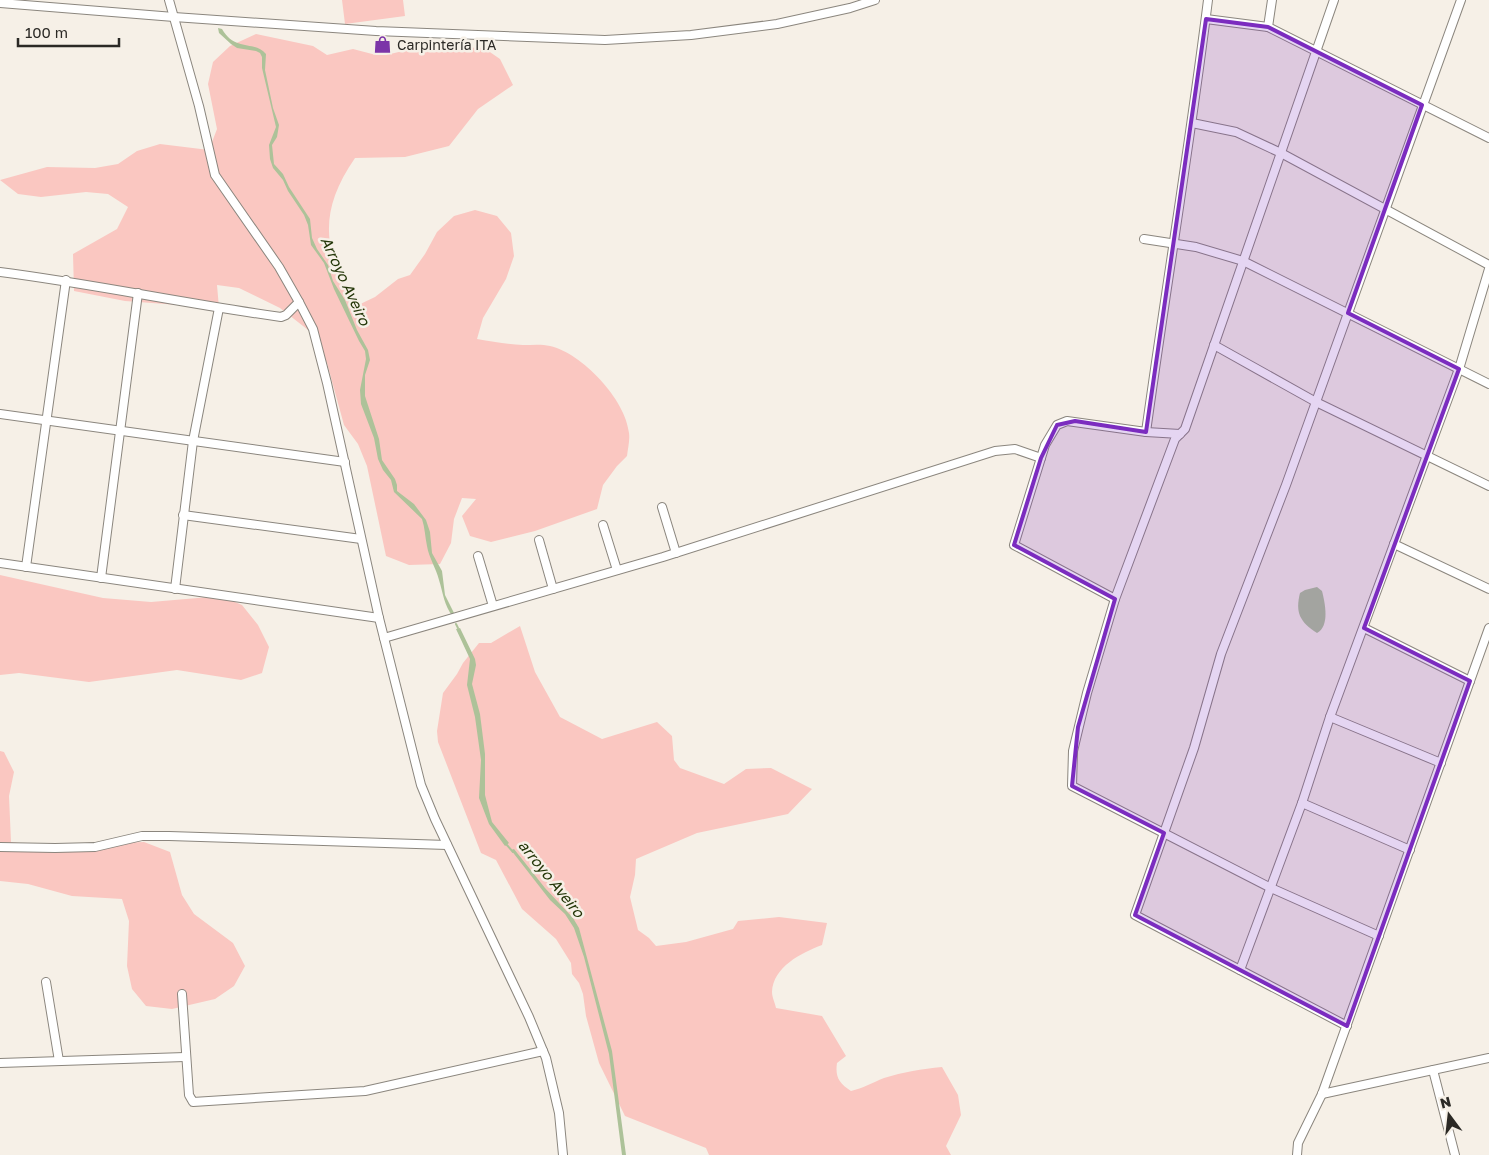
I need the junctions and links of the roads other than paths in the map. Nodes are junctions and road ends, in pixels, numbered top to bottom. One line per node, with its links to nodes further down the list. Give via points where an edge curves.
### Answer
1 (169, 0): 9 (street)
2 (875, 0): 9 (street, via 777,24 691,35 605,40 376,31)
3 (1208, 0): 10 (street)
4 (1272, 0): 11 (street)
5 (1334, 0): 12 (street)
6 (1461, 0): 13 (street)
7 (0, 3): 8 (street)
8 (64, 4): 9 (street)
9 (174, 17): 26 (street, via 215,175 279,267)
10 (1206, 19): 11 (street); 14 (street)
11 (1268, 28): 12 (street)
12 (1316, 52): 13 (street); 16 (street)
13 (1422, 105): 15 (street); 17 (street)
14 (1192, 123): 16 (street, via 1236,132); 19 (street)
15 (1489, 138)
16 (1281, 153): 17 (street); 20 (street)
17 (1385, 209): 21 (street); 28 (street)
18 (1144, 239): 19 (street)
19 (1173, 243): 20 (street, via 1196,246); 36 (street)
20 (1244, 261): 28 (street); 29 (street)
21 (1489, 265)
22 (1489, 270): 30 (street)
23 (0, 272): 24 (street)
24 (66, 280): 25 (street); 34 (street)
25 (138, 293): 27 (street); 35 (street)
26 (299, 302): 27 (street, via 281,317); 41 (street, via 319,351)
27 (219, 308): 38 (street)
28 (1348, 313): 30 (street); 32 (street)
29 (1214, 345): 32 (street); 37 (street, via 1185,429)
30 (1459, 369): 31 (street); 39 (street)
31 (1489, 384)
32 (1316, 402): 39 (street); 68 (street, via 1221,654 1194,748)
33 (0, 414): 34 (street)
34 (46, 420): 35 (street); 52 (street)
35 (120, 431): 38 (street); 54 (street)
36 (1146, 432): 37 (street); 40 (street, via 1066,422 1057,425 1049,436)
37 (1180, 434): 58 (street, via 1175,438)
38 (193, 441): 41 (street); 44 (street)
39 (1427, 456): 42 (street); 48 (street)
40 (1041, 458): 49 (street, via 1015,449 995,452); 58 (street, via 1014,545)
41 (345, 462): 46 (street)
42 (1489, 486)
43 (662, 508): 49 (street)
44 (184, 515): 46 (street); 55 (street)
45 (603, 525): 53 (street)
46 (361, 539): 60 (street)
47 (539, 540): 56 (street)
48 (1394, 544): 57 (street); 61 (street)
49 (676, 553): 53 (street)
50 (478, 556): 59 (street)
51 (0, 562): 52 (street)
52 (26, 566): 54 (street)
53 (617, 570): 56 (street)
54 (101, 578): 55 (street)
55 (176, 589): 60 (street)
56 (553, 589): 59 (street)
57 (1489, 589)
58 (1115, 599): 68 (street, via 1078,727 1072,786)
59 (493, 606): 63 (street)
60 (379, 618): 63 (street)
61 (1364, 628): 64 (street); 65 (street)
62 (1489, 628): 64 (street)
63 (384, 638): 69 (street, via 421,785)
64 (1470, 681): 66 (street)
65 (1330, 717): 66 (street); 67 (street)
66 (1441, 763): 71 (street)
67 (1302, 803): 71 (street); 72 (street)
68 (1164, 833): 72 (street); 74 (street, via 1135,915)
69 (448, 845): 70 (street, via 142,836 95,847); 78 (street)
70 (0, 847)
71 (1410, 850): 73 (street)
72 (1271, 888): 73 (street); 74 (street)
73 (1379, 936): 77 (street)
74 (1240, 970): 77 (street)
75 (46, 982): 81 (street)
76 (182, 994): 79 (street)
77 (1347, 1026): 84 (street)
78 (543, 1051): 79 (street, via 365,1091 199,1102 192,1102 189,1095); 85 (street, via 559,1113)
79 (186, 1057): 81 (street)
80 (1489, 1058): 83 (street)
81 (59, 1061): 82 (street)
82 (0, 1063)
83 (1433, 1070): 84 (street); 87 (street)
84 (1322, 1094): 86 (street, via 1298,1143)
85 (563, 1155)
86 (1297, 1155)
87 (1455, 1155)

